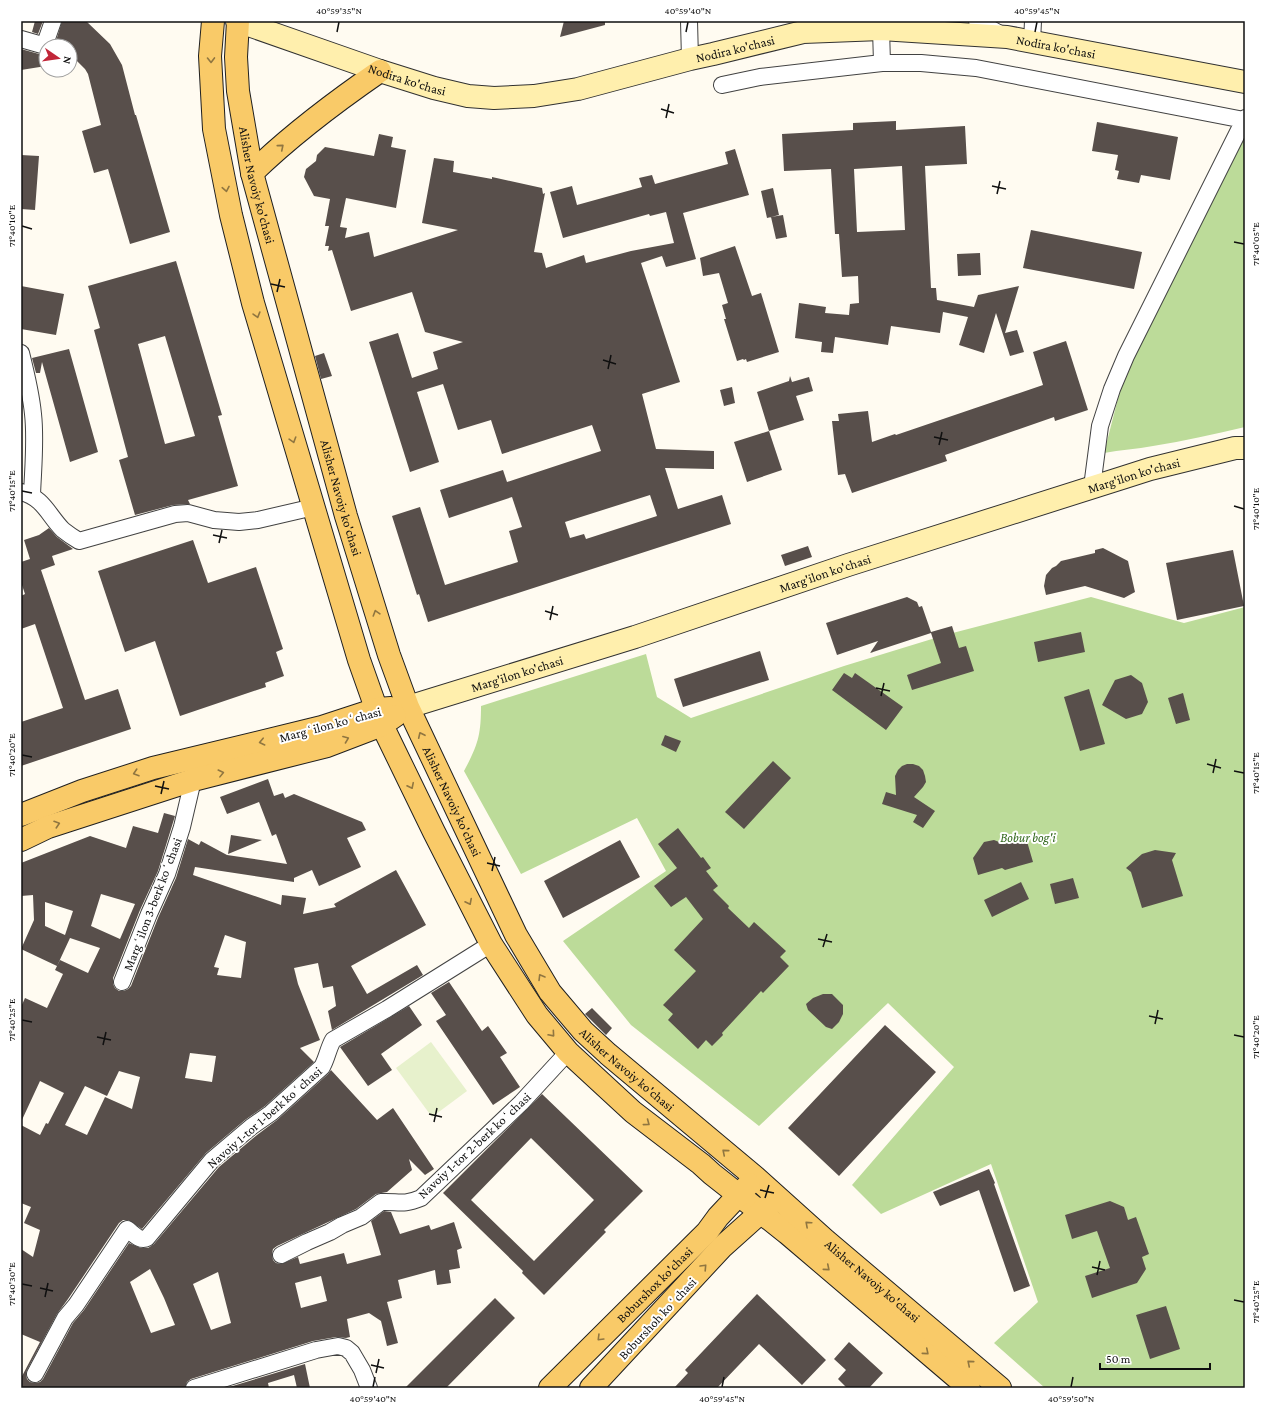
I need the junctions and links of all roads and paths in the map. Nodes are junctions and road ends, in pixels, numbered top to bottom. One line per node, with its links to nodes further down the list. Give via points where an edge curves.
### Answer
1 (53, 21): 9 (street, via 45,44)
2 (213, 21): 21 (main road, one-way to 21, via 210,56 214,129 231,216 253,303)
3 (238, 21): 12 (main road, Nodira ko'chasi); 16 (main road, Alisher Navoiy ko'chasi, via 238,91)
4 (689, 21): 10 (street)
5 (977, 21): 8 (street)
6 (881, 29): 8 (main road, Nodira ko'chasi); 10 (main road, Nodira ko'chasi, via 803,32); 11 (street)
7 (1032, 32): 8 (main road, Nodira ko'chasi); 13 (main road, Nodira ko'chasi)
8 (1007, 37)
9 (21, 39)
10 (690, 59): 12 (main road, Nodira ko'chasi, via 578,89 534,96 494,98 446,91)
11 (882, 63): 14 (street, via 760,77); 15 (street, via 921,63 976,68)
12 (380, 71): 16 (main road, one-way to 12, via 264,160 330,106)
13 (1245, 82)
14 (722, 85)
15 (1245, 119): 19 (street, via 1126,356 1112,389 1100,426)
16 (252, 173): 22 (main road, Alisher Navoiy ko'chasi, one-way to 16, via 346,516)
17 (21, 353): 20 (street, via 33,415 34,450)
18 (1245, 448): 19 (main road, Marg'ilon ko'chasi, via 1235,448 1150,469)
19 (1092, 487): 22 (main road, Marg'ilon ko'chasi, via 635,637)
20 (26, 493): 21 (street, via 43,505 63,530 79,541 175,514 188,513 214,520 239,522 258,520)
21 (314, 506): 23 (main road, via 359,660)
22 (408, 707): 23 (main road, Margʻilon koʻchasi); 29 (main road, Alisher Navoiy ko'chasi, one-way to 22, via 516,935)
23 (379, 717): 24 (main road, Margʻilon koʻchasi, one-way to 23, via 326,746); 25 (main road, Margʻilon koʻchasi, one-way to 25, via 322,727 153,768 82,791); 27 (main road, one-way to 27)
24 (193, 780): 26 (main road, Margʻilon koʻchasi, one-way to 24, via 48,827); 28 (street, Margʻilon 3-berk koʻchasi, via 182,827 166,874)
25 (21, 815)
26 (21, 840)
27 (491, 944): 30 (main road); 41 (street, Navoiy 1-tor 1-berk koʻchasi, via 333,1040 326,1060 319,1070 271,1113 212,1160 147,1238 140,1239 127,1229 76,1305 64,1318)
28 (122, 982)
29 (557, 1002): 30 (main road); 33 (main road, Alisher Navoiy ko'chasi, one-way to 29, via 604,1050)
30 (537, 1016): 31 (main road, one-way to 31)
31 (568, 1052): 32 (main road, one-way to 32, via 633,1112); 40 (street, Navoiy 1-tor 2-berk koʻchasi, via 521,1102 421,1198 401,1204 381,1202 361,1216)
32 (712, 1174): 34 (main road); 37 (main road, via 718,1190)
33 (756, 1177): 34 (main road, Boburshox ko'chasi); 35 (main road, Alisher Navoiy ko'chasi)
34 (739, 1195): 36 (main road); 37 (main road, Boburshox ko'chasi)
35 (778, 1197): 36 (main road); 47 (main road, Alisher Navoiy ko'chasi, one-way to 35)
36 (761, 1214): 38 (main road); 39 (main road)
37 (718, 1217): 44 (main road, Boburshox ko'chasi, one-way to 44, via 707,1232)
38 (743, 1229): 39 (main road); 45 (main road, Boburshoh koʻchasi, one-way to 38, via 722,1247)
39 (787, 1234): 46 (main road, one-way to 46)
40 (281, 1255)
41 (35, 1374)
42 (194, 1388): 43 (street, via 316,1350 338,1346 352,1353)
43 (369, 1388)
44 (550, 1388)
45 (591, 1388)
46 (969, 1388)
47 (1000, 1388)

